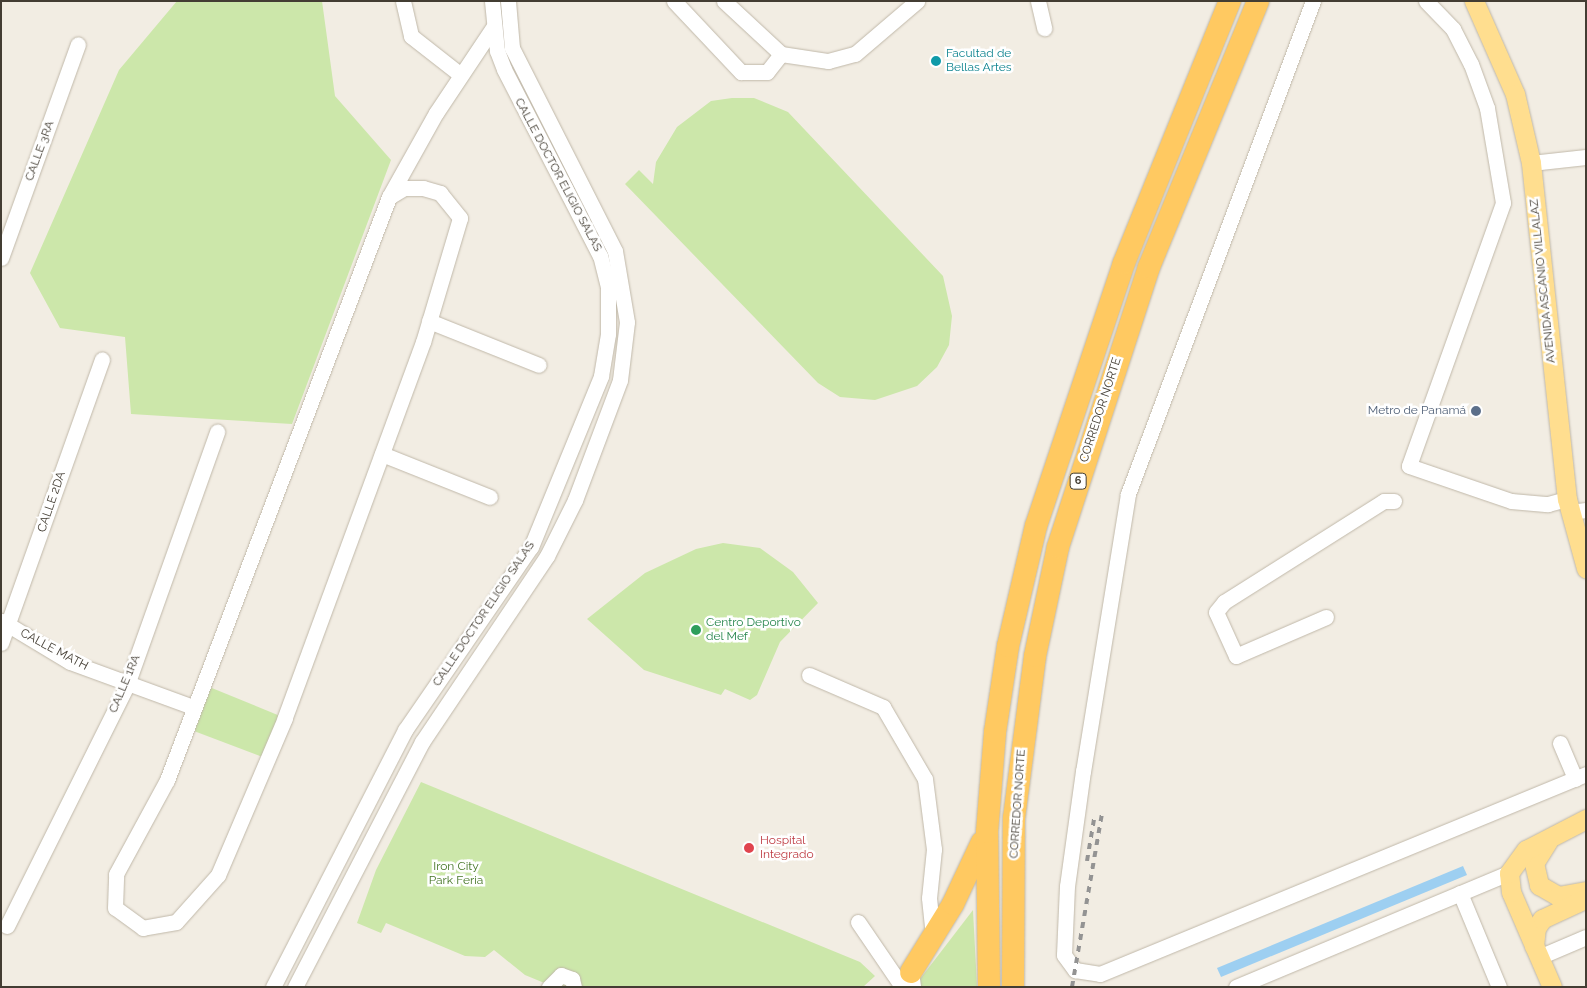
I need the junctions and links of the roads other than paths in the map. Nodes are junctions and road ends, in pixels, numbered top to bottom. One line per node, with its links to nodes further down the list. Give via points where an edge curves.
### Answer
1 (403, 1): 17 (street, via 411,36)
2 (492, 1): 13 (street, CALLE DOCTOR ELIGIO SALAS)
3 (508, 1): 53 (street, CALLE DOCTOR ELIGIO SALAS, via 512,48 615,251 627,322 620,380 575,500 547,556 422,742)
4 (674, 1): 16 (street, via 741,72 768,72)
5 (724, 1): 16 (street)
6 (917, 1): 16 (street, via 855,54 828,62)
7 (1038, 1): 14 (street)
8 (1230, 1): 40 (highway, CORREDOR NORTE / 6, via 1124,263 1036,526 1008,646)
9 (1258, 1): 57 (highway, CORREDOR NORTE / 6, via 1149,267 1058,547 1030,684 1014,818)
10 (1313, 1): 38 (street, via 1128,494 1081,780 1067,886 1064,955 1075,970 1100,974)
11 (1426, 1): 29 (street, via 1453,29 1476,78 1487,108 1503,203 1409,466 1511,501)
12 (1474, 1): 19 (main road, AVENIDA ASCANIO VILLALAZ, via 1515,94)
13 (494, 26): 17 (street); 52 (street, CALLE DOCTOR ELIGIO SALAS, via 497,51 513,90 600,256 608,287 608,334 601,376 531,547 406,730)
14 (1044, 28)
15 (78, 44): 21 (street, CALLE 3RA)
16 (780, 54)
17 (461, 76): 20 (street)
18 (1586, 157): 19 (street)
19 (1531, 163): 29 (main road, AVENIDA ASCANIO VILLALAZ)
20 (389, 197): 22 (street, via 404,188 424,188 440,194 460,218); 36 (street)
21 (1, 258)
22 (429, 321): 24 (street); 26 (street)
23 (102, 359): 32 (street, CALLE 2DA)
24 (539, 365)
25 (217, 432): 35 (street, CALLE 1RA)
26 (382, 454): 27 (street); 36 (street, via 285,718 218,875 176,922 143,928 115,908 116,874 168,780)
27 (490, 497)
28 (1394, 500): 31 (street, via 1384,501 1224,602 1216,612 1236,656)
29 (1574, 507): 30 (main road, AVENIDA ASCANIO VILLALAZ)
30 (1586, 568)
31 (1326, 617)
32 (5, 623): 33 (street, CALLE 2DA); 35 (street, CALLE MATH, via 70,662)
33 (1, 643)
34 (809, 675): 49 (street, via 883,707 925,779 934,849 929,898)
35 (127, 685): 36 (street, CALLE MATH); 47 (street, CALLE 1RA)
36 (193, 707)
37 (1560, 743): 38 (street)
38 (1580, 777)
39 (1586, 819): 41 (main road)
40 (987, 832): 49 (highway); 56 (highway, CORREDOR NORTE / 6)
41 (1554, 834): 42 (main road, via 1522,853); 43 (main road, via 1535,859 1536,880 1558,896)
42 (1509, 873): 44 (street); 50 (main road, via 1511,892)
43 (1586, 891)
44 (1460, 893): 58 (street); 59 (street)
45 (1586, 899): 50 (main road, via 1542,919 1536,928)
46 (858, 922): 51 (street)
47 (7, 926)
48 (1586, 937): 50 (street)
49 (933, 939): 51 (highway)
50 (1537, 952): 60 (main road)
51 (904, 982)
52 (273, 987)
53 (294, 987)
54 (549, 987): 55 (street, via 561,975 572,979)
55 (574, 987)
56 (989, 987)
57 (1013, 987)
58 (1236, 987)
59 (1498, 987)
60 (1552, 987)

